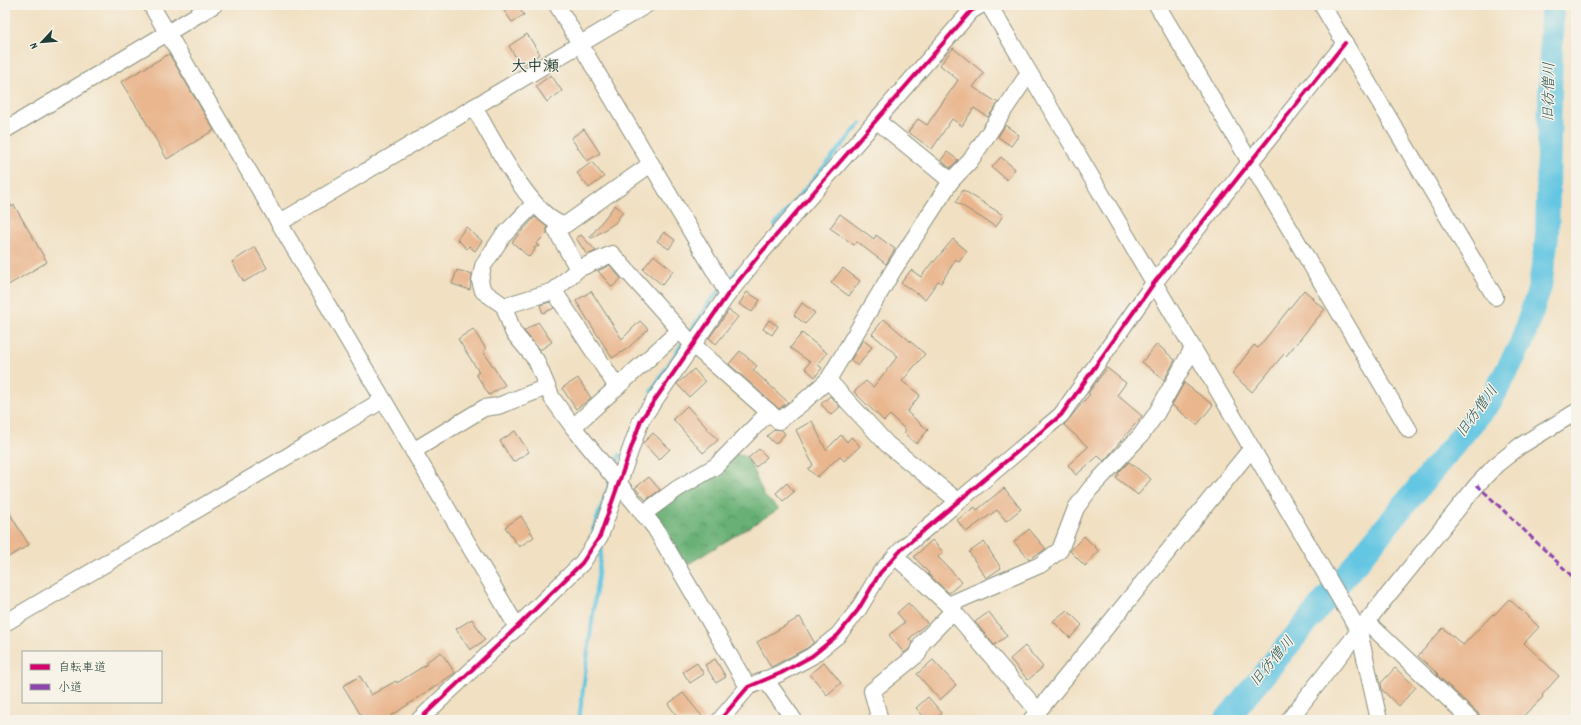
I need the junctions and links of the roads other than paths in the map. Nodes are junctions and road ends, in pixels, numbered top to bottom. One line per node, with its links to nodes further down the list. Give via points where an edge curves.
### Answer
1 (151, 5): 9 (street)
2 (214, 5): 9 (street)
3 (557, 5): 11 (street)
4 (646, 5): 11 (street)
5 (981, 5): 14 (street, via 971,11)
6 (988, 5): 12 (street)
7 (1157, 5): 16 (street)
8 (1322, 5): 10 (street)
9 (168, 33): 15 (street); 20 (street)
10 (1345, 43): 16 (street); 26 (street)
11 (580, 44): 13 (street); 17 (street)
12 (1029, 73): 18 (street, via 970,161); 23 (street)
13 (474, 107): 19 (street, via 510,170); 20 (street)
14 (876, 120): 18 (street); 25 (street)
15 (5, 130)
16 (1250, 162): 23 (street); 38 (street)
17 (651, 164): 21 (street, via 565,225); 25 (street)
18 (951, 181): 31 (street, via 894,269)
19 (534, 204): 21 (street); 27 (street, via 502,237 483,266 480,281 483,291)
20 (279, 223): 34 (street)
21 (559, 224): 22 (street, via 556,230)
22 (578, 269): 24 (street); 28 (street, via 612,254)
23 (1154, 282): 30 (street); 42 (street, via 1061,415)
24 (554, 291): 27 (street); 33 (street)
25 (728, 294): 29 (street)
26 (1496, 297)
27 (504, 306): 32 (street, via 513,332 536,360)
28 (679, 331): 29 (street); 33 (street)
29 (692, 344): 35 (street); 41 (street, via 642,420)
30 (1193, 348): 39 (street); 45 (street, via 1156,414 1141,435 1090,489 1076,508 1060,550 1040,565)
31 (828, 380): 35 (street, via 779,420); 42 (street, via 887,444)
32 (547, 387): 37 (street); 40 (street, via 498,406 484,408)
33 (617, 387): 37 (street)
34 (383, 400): 40 (street); 46 (street)
35 (769, 412): 43 (street, via 716,466 677,489)
36 (1576, 412): 48 (street, via 1520,446 1496,465)
37 (572, 427): 41 (street)
38 (1409, 430)
39 (1252, 448): 48 (street); 51 (street)
40 (413, 451): 47 (street)
41 (619, 482): 43 (street); 47 (street, via 600,536 582,563)
42 (958, 501): 44 (street)
43 (643, 514): 50 (street, via 655,528)
44 (895, 556): 45 (street); 49 (street, via 880,573 858,610 838,635 812,656)
45 (951, 608): 51 (street); 55 (street, via 922,643 918,654 872,691)
46 (5, 623)
47 (517, 627): 52 (street)
48 (1363, 627): 56 (street); 57 (street); 58 (street)
49 (765, 679): 50 (street); 54 (street)
50 (748, 687): 53 (street)
51 (1035, 716)
52 (419, 720)
53 (720, 720)
54 (794, 720)
55 (880, 720)
56 (1289, 720)
57 (1379, 720)
58 (1470, 720)

